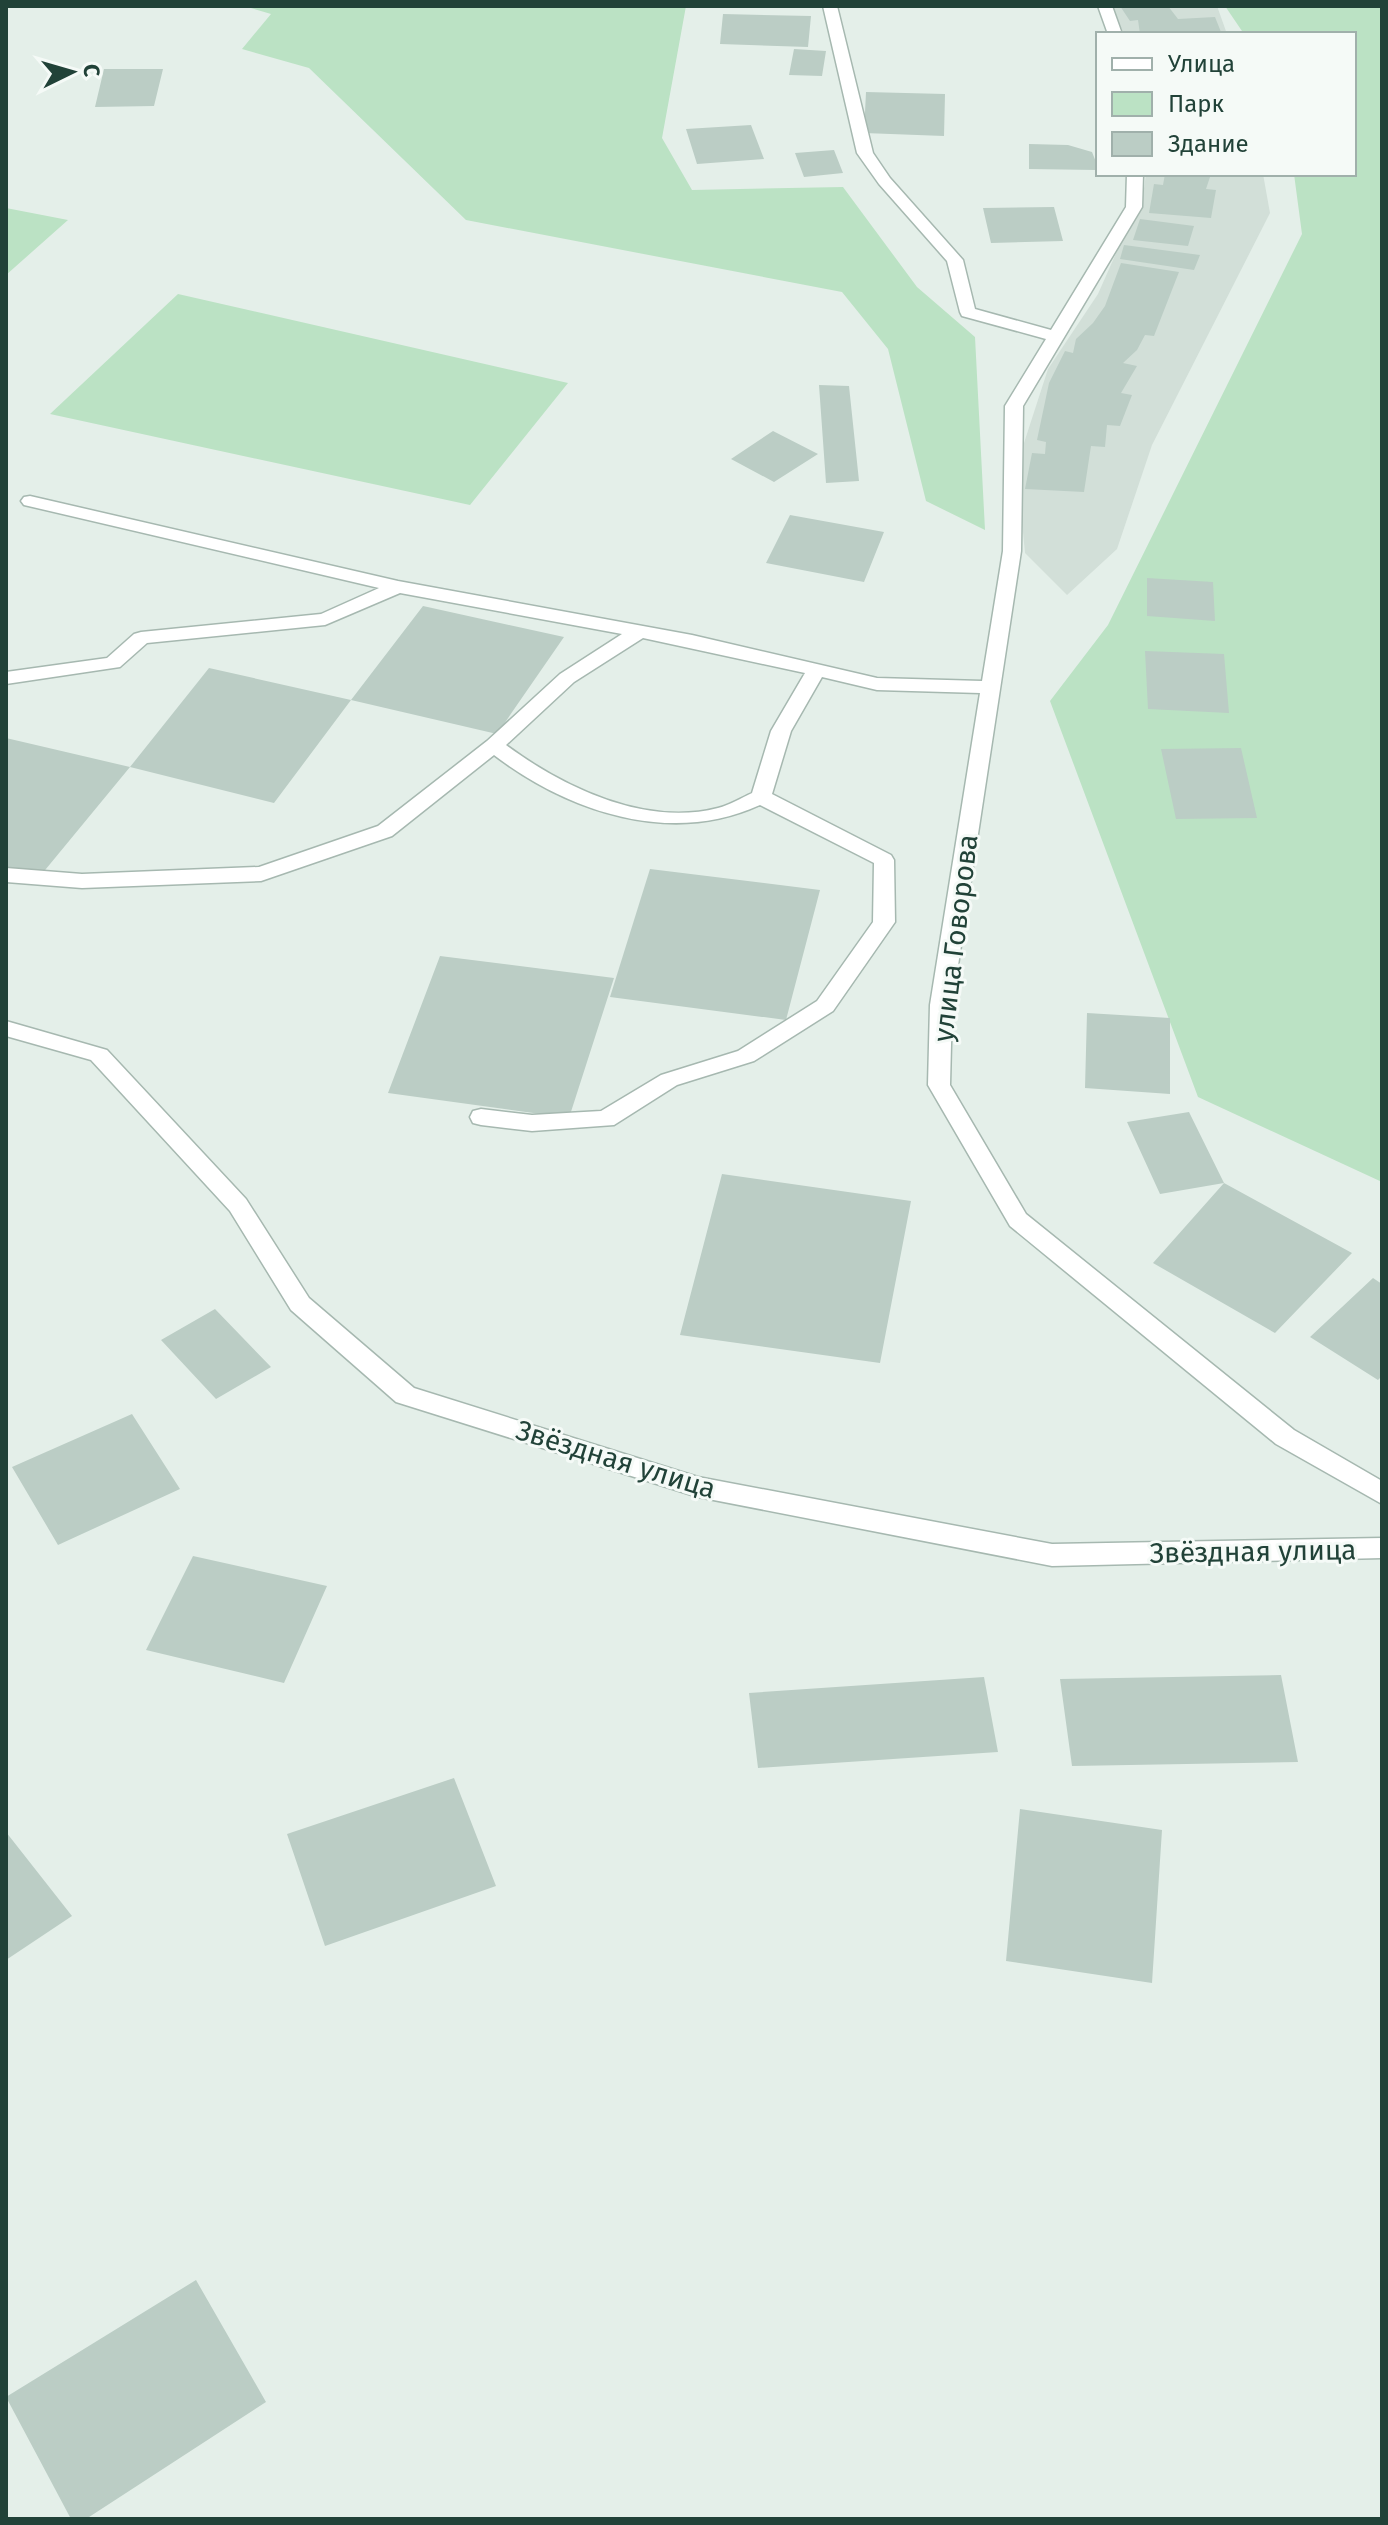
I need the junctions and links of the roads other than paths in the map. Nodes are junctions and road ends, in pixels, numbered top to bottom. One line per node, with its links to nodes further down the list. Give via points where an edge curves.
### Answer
1 (830, 6): 5 (street, via 865,153 955,260 968,312)
2 (1105, 6): 3 (street)
3 (1114, 32)
4 (1135, 176): 5 (street, улица Говорова, via 1134,207)
5 (1057, 337): 11 (street, улица Говорова, via 1014,406 1012,551)
6 (30, 501): 7 (street)
7 (398, 587): 8 (street); 10 (street, via 325,619 141,638 113,663)
8 (640, 631): 9 (street); 12 (street, via 567,678)
9 (816, 670): 11 (street, via 877,684); 13 (street, via 781,731)
10 (6, 678)
11 (991, 687): 17 (street, улица Говорова, via 941,1005 939,1085 1018,1220 1285,1437)
12 (494, 745): 13 (street, via 526,771 637,816 716,815); 14 (street, via 385,831 261,874 82,881)
13 (761, 797): 16 (street, via 884,860 884,922 825,1006 746,1056 669,1080 606,1119 532,1123)
14 (6, 875)
15 (6, 1028): 18 (street, Звёздная улица, via 99,1055 238,1205 300,1304 405,1395 698,1487 1052,1555)
16 (481, 1117)
17 (1382, 1494)
18 (1382, 1548)

